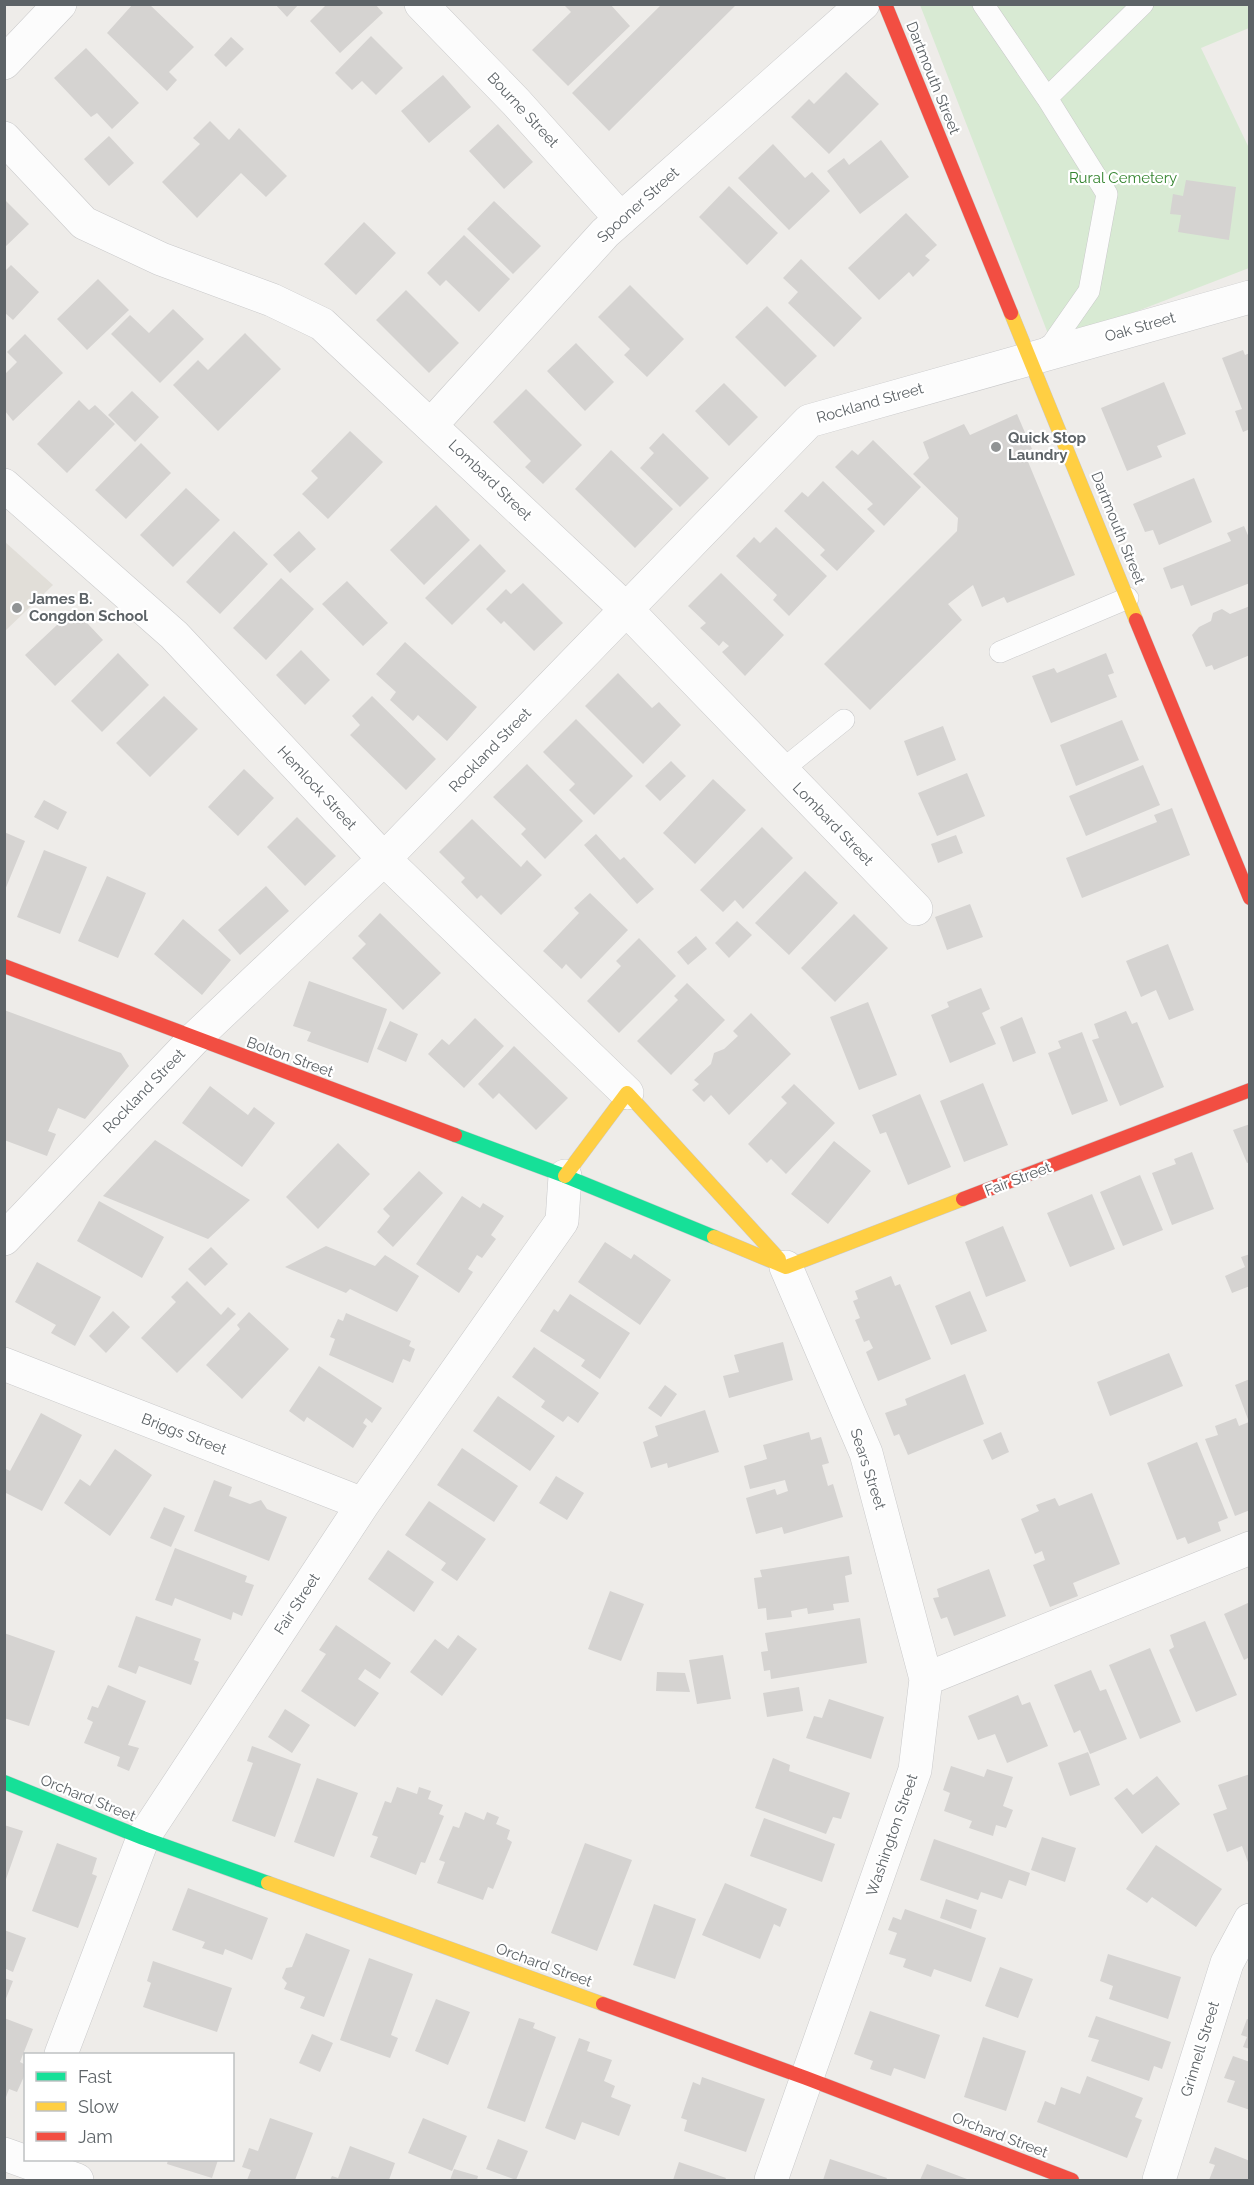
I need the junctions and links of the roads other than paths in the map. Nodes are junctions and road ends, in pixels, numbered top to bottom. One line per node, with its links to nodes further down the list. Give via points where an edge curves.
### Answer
1 (60, 4): 7 (street)
2 (422, 4): 10 (street, Bourne Street)
3 (863, 4): 10 (street, Spooner Street)
4 (885, 4): 12 (street, Dartmouth Street, via 1005,304)
5 (984, 4): 8 (lane)
6 (1143, 4): 8 (lane)
7 (4, 63)
8 (1047, 98): 12 (lane, via 1107,194 1089,291 1052,344)
9 (4, 138): 13 (street, Lombard Street, via 84,223 161,260 272,300 322,324)
10 (621, 219): 13 (street, Spooner Street)
11 (1250, 297): 12 (street, Oak Street)
12 (1031, 358): 15 (street, Dartmouth Street); 16 (street, Rockland Street, via 809,421)
13 (432, 424): 16 (street, Lombard Street)
14 (4, 486): 20 (street, Hemlock Street, via 174,635)
15 (1128, 598): 17 (lane); 21 (street, Dartmouth Street)
16 (627, 610): 19 (street, Lombard Street); 20 (street, Rockland Street)
17 (1000, 652)
18 (844, 720): 19 (lane)
19 (782, 770): 22 (street, Lombard Street)
20 (384, 859): 24 (street, Rockland Street); 26 (street, Hemlock Street)
21 (1250, 898)
22 (916, 909)
23 (4, 966): 24 (street, Bolton Street)
24 (194, 1039): 27 (street, Bolton Street); 28 (street, Rockland Street)
25 (1250, 1090): 29 (street, Fair Street)
26 (627, 1093): 27 (street); 29 (street)
27 (565, 1176): 29 (street); 31 (street, Fair Street, via 562,1221)
28 (4, 1239)
29 (786, 1267): 33 (street, Sears Street, via 866,1453)
30 (4, 1364): 31 (street, Briggs Street)
31 (363, 1504): 35 (street, Fair Street)
32 (1250, 1548): 33 (street)
33 (926, 1679): 38 (street, Washington Street, via 915,1770)
34 (4, 1782): 35 (street, Orchard Street)
35 (143, 1838): 37 (street, Fair Street); 38 (street, Orchard Street)
36 (1250, 1920): 43 (street, Grinnell Street, via 1227,1963)
37 (62, 2053)
38 (806, 2078): 41 (street, Washington Street); 42 (street, Orchard Street)
39 (16, 2161): 40 (street)
40 (77, 2181)
41 (771, 2181)
42 (1072, 2181)
43 (1159, 2181)

